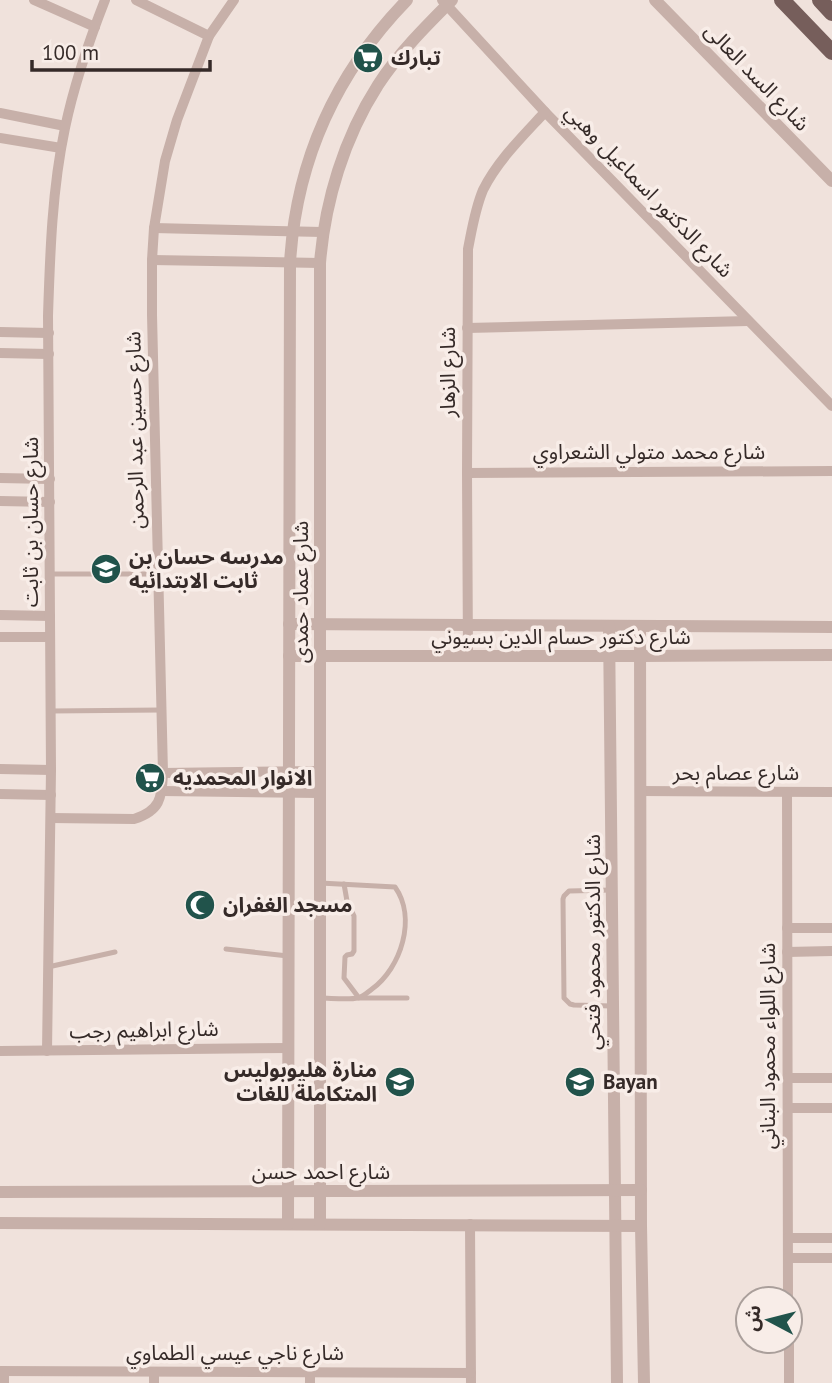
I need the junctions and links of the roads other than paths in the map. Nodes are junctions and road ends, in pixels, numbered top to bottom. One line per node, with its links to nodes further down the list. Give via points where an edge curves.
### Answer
1 (34, 0): 11 (street)
2 (105, 0): 11 (street, شارع حسان بن ثابت)
3 (136, 0): 12 (street)
4 (234, 0): 12 (street, شارع حسين عبد الرحمن)
5 (407, 0): 21 (street, شارع عماد حمدى, via 350,71 327,113 308,160)
6 (655, 0): 19 (street, شارع السد العالى)
7 (782, 0): 13 (main road)
8 (820, 0): 10 (main road)
9 (447, 2): 14 (street, شارع الدكتور اسماعيل وهبي); 22 (street, شارع عماد حمدى, via 378,84 341,161)
10 (832, 13)
11 (95, 27): 16 (street, شارع حسان بن ثابت)
12 (209, 36): 20 (street, شارع حسين عبد الرحمن, via 165,161)
13 (832, 52)
14 (545, 112): 26 (street, شارع الدكتور اسماعيل وهبي); 27 (street, شارع الزهار, via 501,162 473,219)
15 (0, 113): 16 (street)
16 (65, 126): 18 (street, شارع حسان بن ثابت)
17 (0, 138): 18 (street)
18 (61, 148): 29 (street, شارع حسان بن ثابت, via 50,260)
19 (832, 181)
20 (154, 228): 21 (street); 23 (street, شارع حسين عبد الرحمن)
21 (292, 231): 22 (street); 24 (street, شارع عماد حمدى)
22 (322, 232): 25 (street, شارع عماد حمدى)
23 (152, 260): 24 (street); 40 (street, شارع حسين عبد الرحمن)
24 (290, 263): 25 (street); 43 (street, شارع عماد حمدى)
25 (320, 264): 44 (street, شارع عماد حمدى)
26 (748, 321): 27 (street); 32 (street, شارع الدكتور اسماعيل وهبي)
27 (467, 328): 34 (street, شارع الزهار)
28 (0, 332): 29 (street)
29 (49, 333): 31 (street, شارع حسان بن ثابت)
30 (0, 353): 31 (street)
31 (49, 354): 36 (street, شارع حسان بن ثابت)
32 (832, 406)
33 (832, 471): 34 (street, شارع محمد متولي الشعراوي)
34 (467, 473): 45 (street, شارع الزهار)
35 (0, 478): 36 (street)
36 (50, 479): 38 (street, شارع حسان بن ثابت)
37 (0, 501): 38 (street)
38 (50, 502): 39 (street, شارع حسان بن ثابت)
39 (50, 574): 40 (lane); 42 (street, شارع حسان بن ثابت)
40 (158, 574): 57 (street, شارع حسين عبد الرحمن)
41 (0, 615): 42 (street)
42 (50, 616): 50 (street, شارع حسان بن ثابت)
43 (289, 624): 44 (street, شارع دكتور حسام الدين بسيوني); 52 (street, شارع عماد حمدى)
44 (320, 625): 45 (street, شارع دكتور حسام الدين بسيوني); 53 (street, شارع عماد حمدى)
45 (468, 625): 46 (street, شارع دكتور حسام الدين بسيوني); 54 (street, شارع الزهار)
46 (609, 626): 47 (street, شارع دكتور حسام الدين بسيوني); 55 (street, شارع الدكتور محمود فتحي)
47 (640, 626): 48 (street, شارع دكتور حسام الدين بسيوني); 56 (street)
48 (832, 627)
49 (0, 637): 50 (street)
50 (50, 637): 58 (street, شارع حسان بن ثابت)
51 (832, 655): 56 (street, شارع دكتور حسام الدين بسيوني)
52 (289, 656): 53 (street, شارع دكتور حسام الدين بسيوني); 62 (street, شارع عماد حمدى)
53 (320, 656): 54 (street, شارع دكتور حسام الدين بسيوني); 61 (street, شارع عماد حمدى)
54 (468, 656): 55 (street, شارع دكتور حسام الدين بسيوني)
55 (609, 656): 56 (street, شارع دكتور حسام الدين بسيوني); 75 (street, شارع الدكتور محمود فتحي)
56 (640, 656): 65 (street)
57 (161, 710): 58 (lane); 63 (street, شارع حسين عبد الرحمن)
58 (51, 712): 60 (street, شارع حسان بن ثابت)
59 (0, 769): 60 (street)
60 (51, 770): 71 (street, شارع حسان بن ثابت)
61 (320, 771): 62 (street); 70 (street, شارع عماد حمدى)
62 (289, 772): 63 (street); 66 (street, شارع عماد حمدى)
63 (163, 773): 64 (street, شارع حسين عبد الرحمن)
64 (162, 791): 66 (street); 72 (street, via 153,810 134,819)
65 (641, 791): 67 (street, شارع عصام بحر); 95 (street)
66 (289, 792): 70 (street); 82 (street, شارع عماد حمدى)
67 (787, 792): 68 (street, شارع عصام بحر); 76 (street, شارع اللواء محمود البناني)
68 (832, 792)
69 (0, 793): 71 (street)
70 (319, 793): 73 (street, شارع عماد حمدى)
71 (51, 794): 72 (street, شارع حسان بن ثابت)
72 (51, 818): 83 (street, شارع حسان بن ثابت)
73 (320, 883): 74 (lane); 84 (street, شارع عماد حمدى)
74 (344, 884): 85 (lane, via 354,916 354,953 345,957 344,978); 85 (lane, via 395,887 404,912 401,947 391,968)
75 (612, 890): 87 (street, شارع الدكتور محمود فتحي); 87 (lane, via 573,890 564,895 563,993 570,1004)
76 (787, 928): 77 (street); 79 (street, شارع اللواء محمود البناني)
77 (832, 928)
78 (226, 949): 82 (lane)
79 (787, 951): 80 (street); 91 (street, شارع اللواء محمود البناني)
80 (832, 951)
81 (115, 952): 83 (lane)
82 (288, 956): 88 (street, شارع عماد حمدى)
83 (48, 968): 90 (street, شارع حسان بن ثابت)
84 (320, 998): 85 (lane); 97 (street, شارع عماد حمدى)
85 (359, 998): 86 (lane)
86 (407, 998)
87 (613, 1006): 98 (street, شارع الدكتور محمود فتحي)
88 (288, 1048): 90 (street, شارع ابراهيم رجب); 96 (street, شارع عماد حمدى)
89 (0, 1051): 90 (street, شارع ابراهيم رجب)
90 (47, 1051)
91 (788, 1078): 92 (street); 93 (street, شارع اللواء محمود البناني)
92 (832, 1078)
93 (788, 1108): 94 (street); 106 (street, شارع اللواء محمود البناني)
94 (832, 1108)
95 (641, 1190): 98 (street, شارع احمد حسن); 105 (street)
96 (288, 1191): 97 (street, شارع احمد حسن); 99 (street, شارع احمد حسن); 101 (street, شارع عماد حمدى)
97 (320, 1191): 98 (street, شارع احمد حسن); 102 (street, شارع عماد حمدى)
98 (614, 1191): 104 (street, شارع الدكتور محمود فتحي)
99 (0, 1192)
100 (0, 1223): 101 (street)
101 (288, 1224): 102 (street)
102 (320, 1224): 103 (street)
103 (470, 1224): 104 (street); 118 (street)
104 (614, 1226): 105 (street); 123 (street, شارع الدكتور محمود فتحي)
105 (641, 1226): 124 (street)
106 (788, 1238): 107 (street); 108 (street, شارع اللواء محمود البناني)
107 (832, 1238)
108 (788, 1258): 109 (street); 110 (street, شارع اللواء محمود البناني)
109 (832, 1258)
110 (788, 1285)
111 (789, 1355): 125 (street)
112 (2, 1371): 113 (street, شارع ناجي عيسي الطماوي); 119 (street)
113 (25, 1371): 115 (street, شارع ناجي عيسي الطماوي); 120 (street)
114 (176, 1371): 115 (street, شارع ناجي عيسي الطماوي); 116 (street, شارع ناجي عيسي الطماوي); 122 (street)
115 (153, 1372): 121 (street)
116 (310, 1378): 117 (street, شارع ناجي عيسي الطماوي)
117 (331, 1378): 118 (street, شارع ناجي عيسي الطماوي)
118 (471, 1378)
119 (4, 1383)
120 (25, 1383)
121 (154, 1383)
122 (176, 1383)
123 (617, 1383)
124 (644, 1383)
125 (789, 1383)

